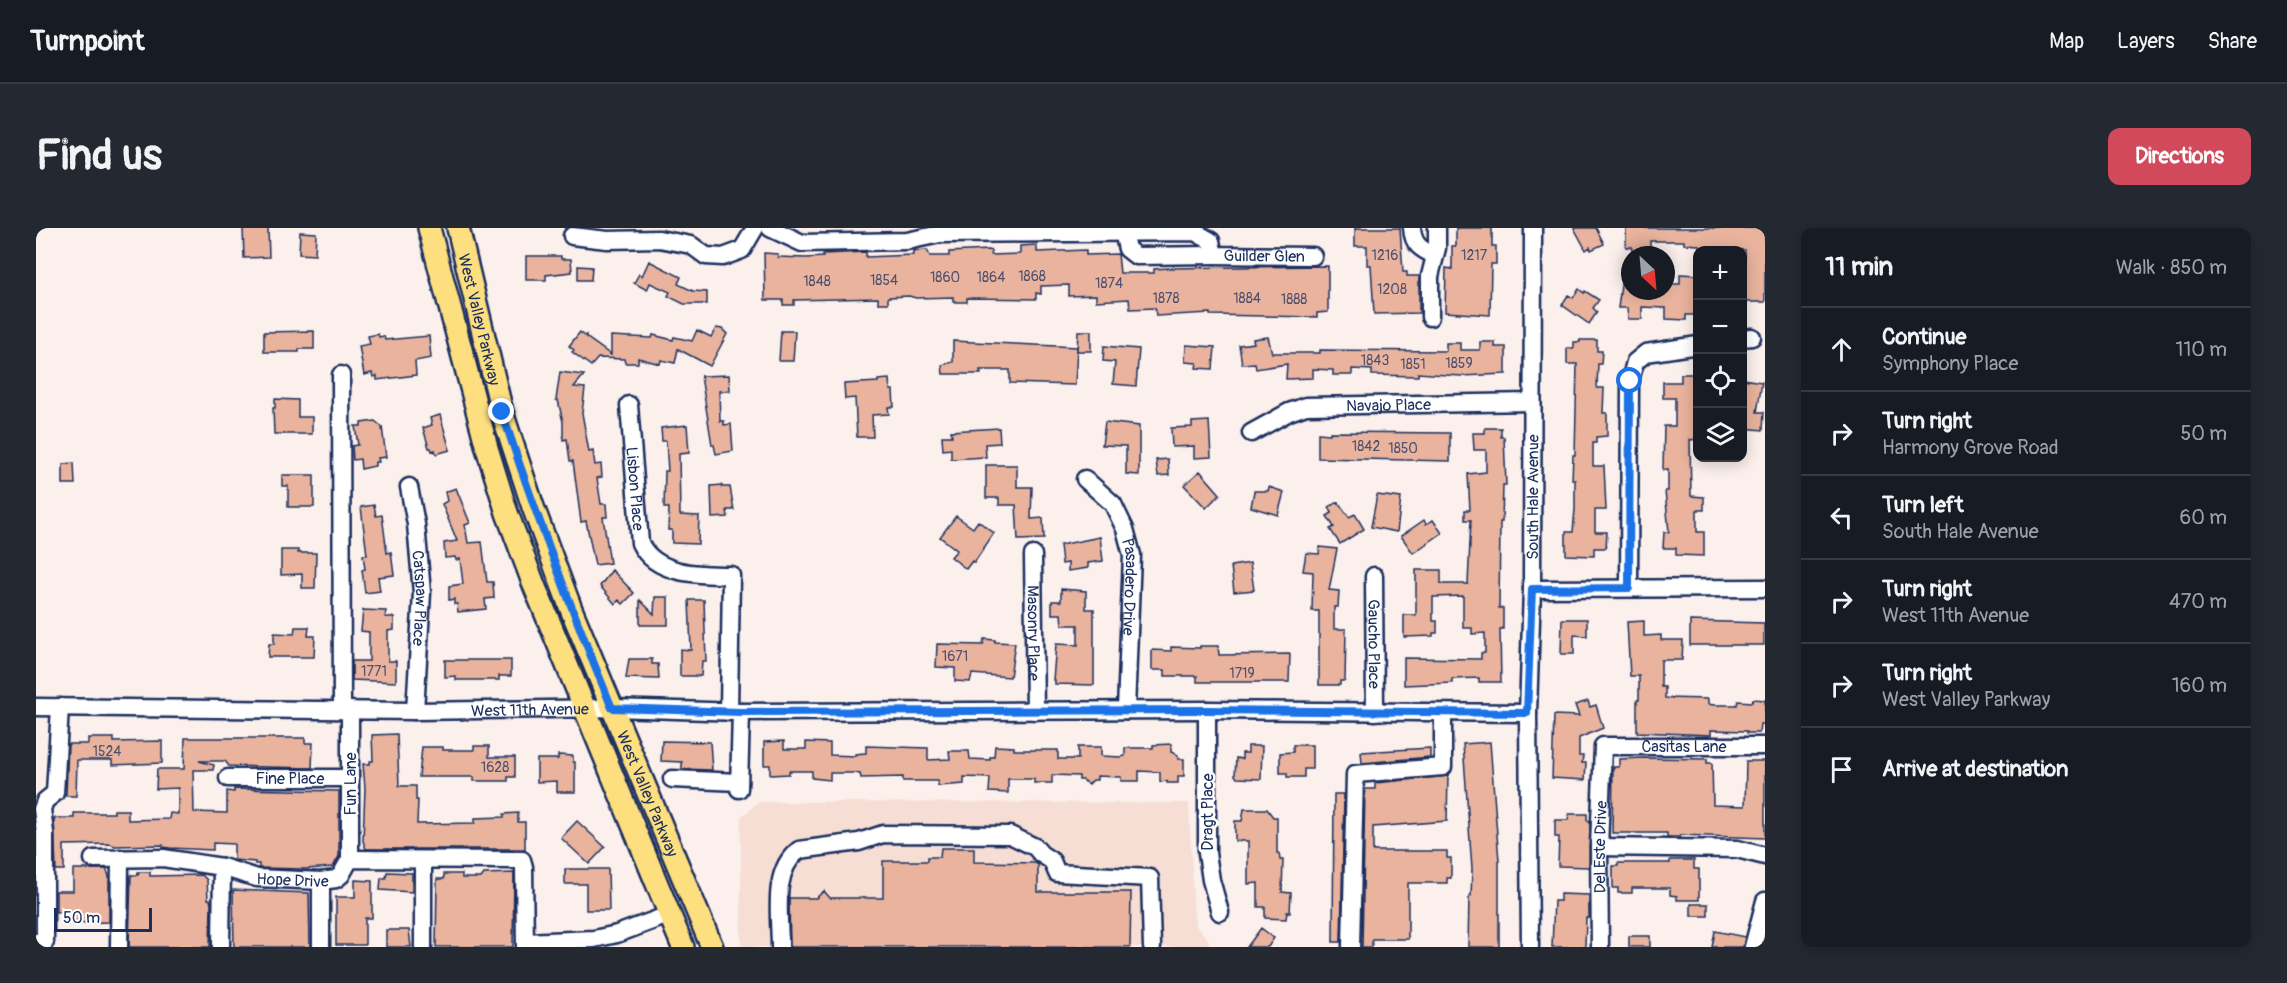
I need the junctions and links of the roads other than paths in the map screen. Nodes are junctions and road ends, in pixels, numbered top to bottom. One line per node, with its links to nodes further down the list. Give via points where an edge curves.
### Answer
1 (429, 228): 30 (main road, West Valley Parkway, via 507,513)
2 (458, 228): 29 (main road, West Valley Parkway, via 502,412 533,507)
3 (755, 228): 10 (street, via 742,250 723,257 706,256 691,245 660,239)
4 (1412, 228): 13 (street, via 1415,243)
5 (1437, 228): 13 (street)
6 (1533, 228): 17 (street, South Hale Avenue)
7 (778, 229): 8 (street, Guilder Glen, via 802,243 907,241)
8 (934, 231): 9 (street, Guilder Glen)
9 (1123, 232): 11 (street, Guilder Glen, via 1195,232 1210,241); 11 (street, via 1127,249 1136,256)
10 (572, 236)
11 (1214, 255): 12 (street, Guilder Glen)
12 (1312, 256)
13 (1435, 256): 14 (street, via 1430,276)
14 (1430, 317)
15 (1693, 346): 24 (street, via 1646,353 1635,362 1630,381)
16 (341, 375): 31 (street, Fun Lane)
17 (1532, 402): 19 (street, Navajo Place, via 1306,406); 26 (street, South Hale Avenue)
18 (628, 405): 36 (street, Lisbon Place, via 640,543 645,553 664,567 731,575)
19 (1251, 433)
20 (1085, 479): 32 (street, Pasadero Drive, via 1113,504 1132,555)
21 (410, 487): 34 (street, Catspaw Place, via 422,593)
22 (1033, 555): 35 (street, Masonry Place)
23 (1374, 576): 37 (street, Gaucho Place)
24 (1629, 588): 25 (street); 26 (street)
25 (1765, 588)
26 (1532, 589): 39 (street, South Hale Avenue)
27 (36, 707): 28 (street, West 11th Avenue)
28 (60, 707): 31 (street, West 11th Avenue); 56 (street, via 55,794 42,808 45,942)
29 (612, 708): 30 (street, West 11th Avenue); 36 (street, West 11th Avenue); 63 (main road, West Valley Parkway)
30 (586, 709): 34 (street, West 11th Avenue); 55 (main road, West Valley Parkway)
31 (346, 710): 34 (street, West 11th Avenue); 42 (street, Fun Lane)
32 (1126, 710): 33 (street, West 11th Avenue); 35 (street, West 11th Avenue)
33 (1207, 710): 37 (street, West 11th Avenue); 54 (street, Dragt Place, via 1207,853)
34 (416, 711)
35 (1035, 711): 36 (street, West 11th Avenue)
36 (735, 712): 44 (street, via 739,786)
37 (1375, 712): 38 (street, West 11th Avenue)
38 (1443, 713): 39 (street, West 11th Avenue); 66 (street, via 1443,767 1355,774)
39 (1527, 713): 67 (street, South Hale Avenue)
40 (1603, 746): 41 (street, Casitas Lane); 45 (street, Del Este Drive)
41 (1765, 746)
42 (350, 777): 43 (street, Fine Place); 49 (street, Fun Lane)
43 (228, 778)
44 (672, 779)
45 (1599, 847): 46 (street, via 1737,849); 68 (street, Del Este Drive)
46 (1765, 856)
47 (120, 858): 48 (street, Hope Drive); 51 (street, Hope Drive, via 163,858); 58 (street)
48 (93, 859)
49 (350, 859): 50 (street, Hope Drive); 52 (street, Hope Drive, via 336,879)
50 (423, 860): 57 (street, Hope Drive, via 522,860); 61 (street)
51 (222, 867): 52 (street, Hope Drive, via 257,878); 59 (street)
52 (321, 881): 60 (street)
53 (1765, 901): 69 (street)
54 (1220, 912)
55 (671, 914): 57 (street, via 594,939); 62 (main road, West Valley Parkway)
56 (36, 942)
57 (525, 944)
58 (119, 947)
59 (221, 947)
60 (321, 947)
61 (423, 947)
62 (683, 947)
63 (712, 947)
64 (780, 947): 65 (street, via 780,885 792,855 811,847 894,834 1010,835 1035,847 1052,861 1057,873 1150,878)
65 (1152, 947)
66 (1351, 947)
67 (1530, 947)
68 (1600, 947)
69 (1753, 947)

